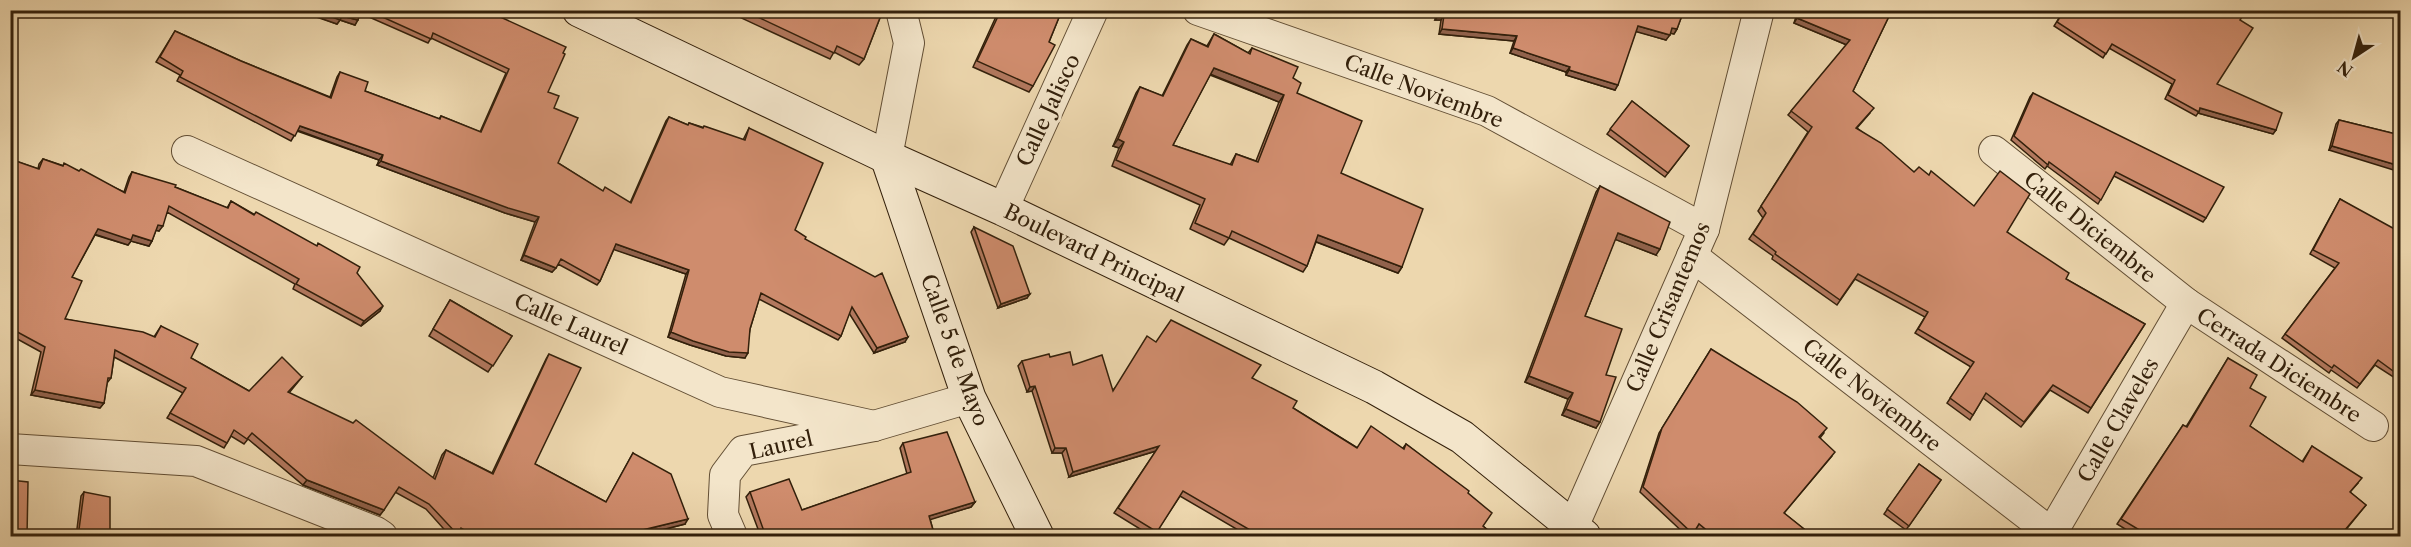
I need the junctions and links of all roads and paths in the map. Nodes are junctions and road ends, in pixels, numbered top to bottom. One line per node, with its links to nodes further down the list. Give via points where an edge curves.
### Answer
1 (579, 10): 8 (street, Boulevard Principal)
2 (901, 10): 8 (street, via 909,43)
3 (1093, 10): 9 (street, Calle Jalisco)
4 (1198, 10): 10 (street, Calle Noviembre, via 1487,111)
5 (1759, 10): 10 (street, Calle Crisantemos)
6 (187, 151): 14 (street, Calle Laurel, via 720,392)
7 (1994, 151): 12 (street, Calle Diciembre)
8 (887, 157): 9 (street, Boulevard Principal); 13 (street, Calle 5 de Mayo)
9 (1003, 209): 17 (street, Boulevard Principal, via 1374,387 1462,437)
10 (1704, 229): 11 (street, Calle Crisantemos)
11 (1692, 256): 17 (street, Calle Crisantemos); 18 (street, Calle Noviembre)
12 (2186, 303): 15 (street, Cerrada Diciembre); 18 (street, Calle Claveles)
13 (969, 398): 14 (street, Calle Laurel); 21 (street, Calle 5 de Mayo)
14 (874, 426): 20 (street, Laurel, via 743,451 725,475 723,515)
15 (2373, 426)
16 (10, 449): 19 (street, via 196,461)
17 (1579, 532)
18 (2052, 536)
19 (382, 537)
20 (732, 537)
21 (1037, 537)

